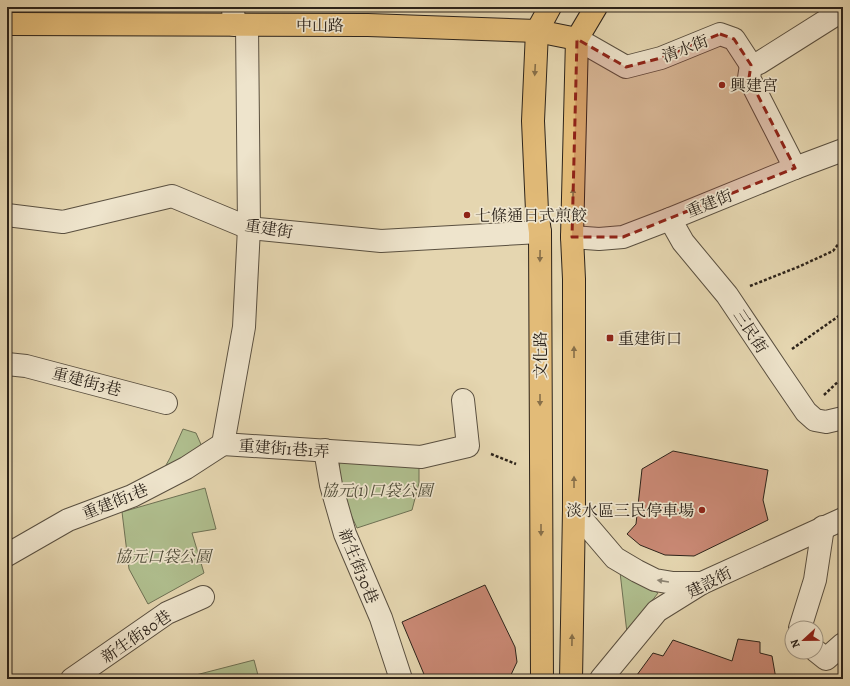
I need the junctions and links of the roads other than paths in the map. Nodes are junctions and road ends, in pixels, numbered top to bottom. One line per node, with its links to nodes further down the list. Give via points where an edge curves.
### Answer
1 (550, 7): 6 (main road)
2 (596, 7): 7 (main road)
3 (843, 10): 8 (street, via 759,63)
4 (238, 19): 5 (main road, 中山路); 6 (main road, 中山路); 13 (street, 重建街1巷1弄)
5 (7, 24)
6 (537, 31): 7 (main road, 中山路); 14 (main road, 文化路, one-way to 14, via 533,121)
7 (577, 38): 8 (street, 清水街, via 626,67 661,58 720,34 734,39); 15 (main road, one-way to 7)
8 (751, 65): 10 (street, via 749,78)
9 (843, 150): 10 (street, 重建街)
10 (795, 168): 12 (street, 重建街)
11 (7, 214): 13 (street, 重建街, via 63,222 172,196)
12 (670, 219): 15 (street, 重建街, via 623,237); 19 (street, 三民街, via 683,242 728,295 806,412 815,420 826,422)
13 (249, 228): 14 (street, 重建街, via 380,241); 20 (street, 重建街1巷1弄, via 244,327)
14 (540, 232): 33 (main road, 文化路, one-way to 33)
15 (572, 237): 22 (main road, one-way to 15)
16 (7, 364): 18 (street, 重建街3巷, via 26,366)
17 (463, 400): 21 (street, 重建街1巷1弄, via 468,446 420,457)
18 (166, 403)
19 (843, 418)
20 (222, 444): 21 (street, 重建街1巷1弄); 25 (street, 重建街1巷, via 186,468 132,496 68,520)
21 (325, 450): 32 (street, 新生街30巷, via 331,485 345,534 381,618)
22 (574, 510): 26 (street, one-way to 22, via 672,583 656,580 637,571 615,558); 34 (main road, one-way to 22)
23 (843, 519): 24 (street, 建設街)
24 (823, 527): 26 (street, 建設街); 28 (street, via 815,580)
25 (7, 555)
26 (702, 583): 35 (street, 建設街, via 657,611)
27 (203, 597): 31 (street, 新生街80巷, via 167,613)
28 (802, 620)
29 (843, 644): 30 (street, via 826,659)
30 (824, 657)
31 (72, 679)
32 (401, 679)
33 (542, 679)
34 (571, 679)
35 (601, 679)

